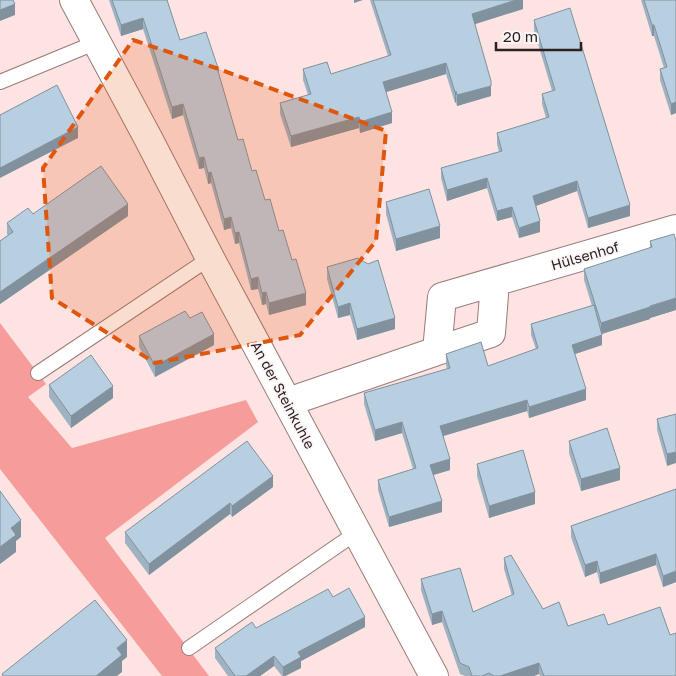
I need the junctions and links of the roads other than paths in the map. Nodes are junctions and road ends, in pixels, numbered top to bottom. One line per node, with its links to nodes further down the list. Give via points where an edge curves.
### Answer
1 (74, 0): 2 (street, An der Steinkuhle)
2 (97, 42): 3 (lane); 5 (street, An der Steinkuhle)
3 (0, 82)
4 (676, 229): 6 (street, Hülsenhof)
5 (210, 258): 8 (lane); 9 (street, An der Steinkuhle)
6 (495, 282): 7 (street, via 491,333); 7 (street, Hülsenhof, via 442,297)
7 (437, 351): 9 (street)
8 (38, 373)
9 (288, 402): 10 (street, An der Steinkuhle)
10 (356, 533): 11 (lane); 12 (street, An der Steinkuhle)
11 (189, 648)
12 (434, 676)

